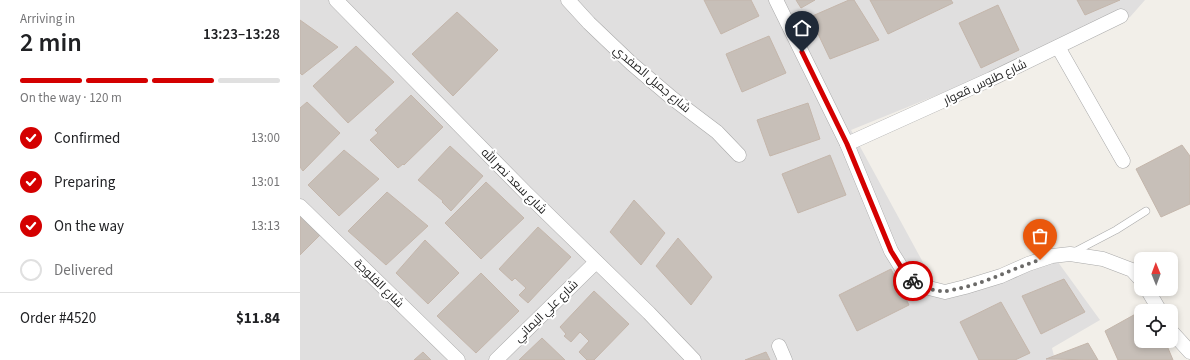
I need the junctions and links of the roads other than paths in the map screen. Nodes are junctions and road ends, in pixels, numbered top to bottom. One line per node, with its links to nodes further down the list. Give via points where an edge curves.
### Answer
1 (336, 0): 12 (street, شارع سعد نصر الله)
2 (568, 0): 7 (street, شارع جميل الصفدي, via 632,64 717,132)
3 (776, 0): 6 (street)
4 (1121, 16): 5 (street, شارع طنوس قعوار)
5 (1058, 47): 6 (street, شارع طنوس قعوار); 8 (street)
6 (847, 144): 11 (street, via 891,251 906,275 914,282 945,292 994,278 1052,256)
7 (739, 156)
8 (1123, 161)
9 (300, 206): 17 (street, شارع الفلوجة)
10 (1146, 211): 11 (lane)
11 (1070, 254): 13 (street, via 1104,259)
12 (596, 262): 18 (street, شارع علي اليماني); 19 (street, شارع سعد نصر الله)
13 (1134, 272)
14 (1178, 339): 16 (street)
15 (779, 346): 20 (street)
16 (1190, 352)
17 (458, 360)
18 (496, 360)
19 (694, 360)
20 (785, 360)

